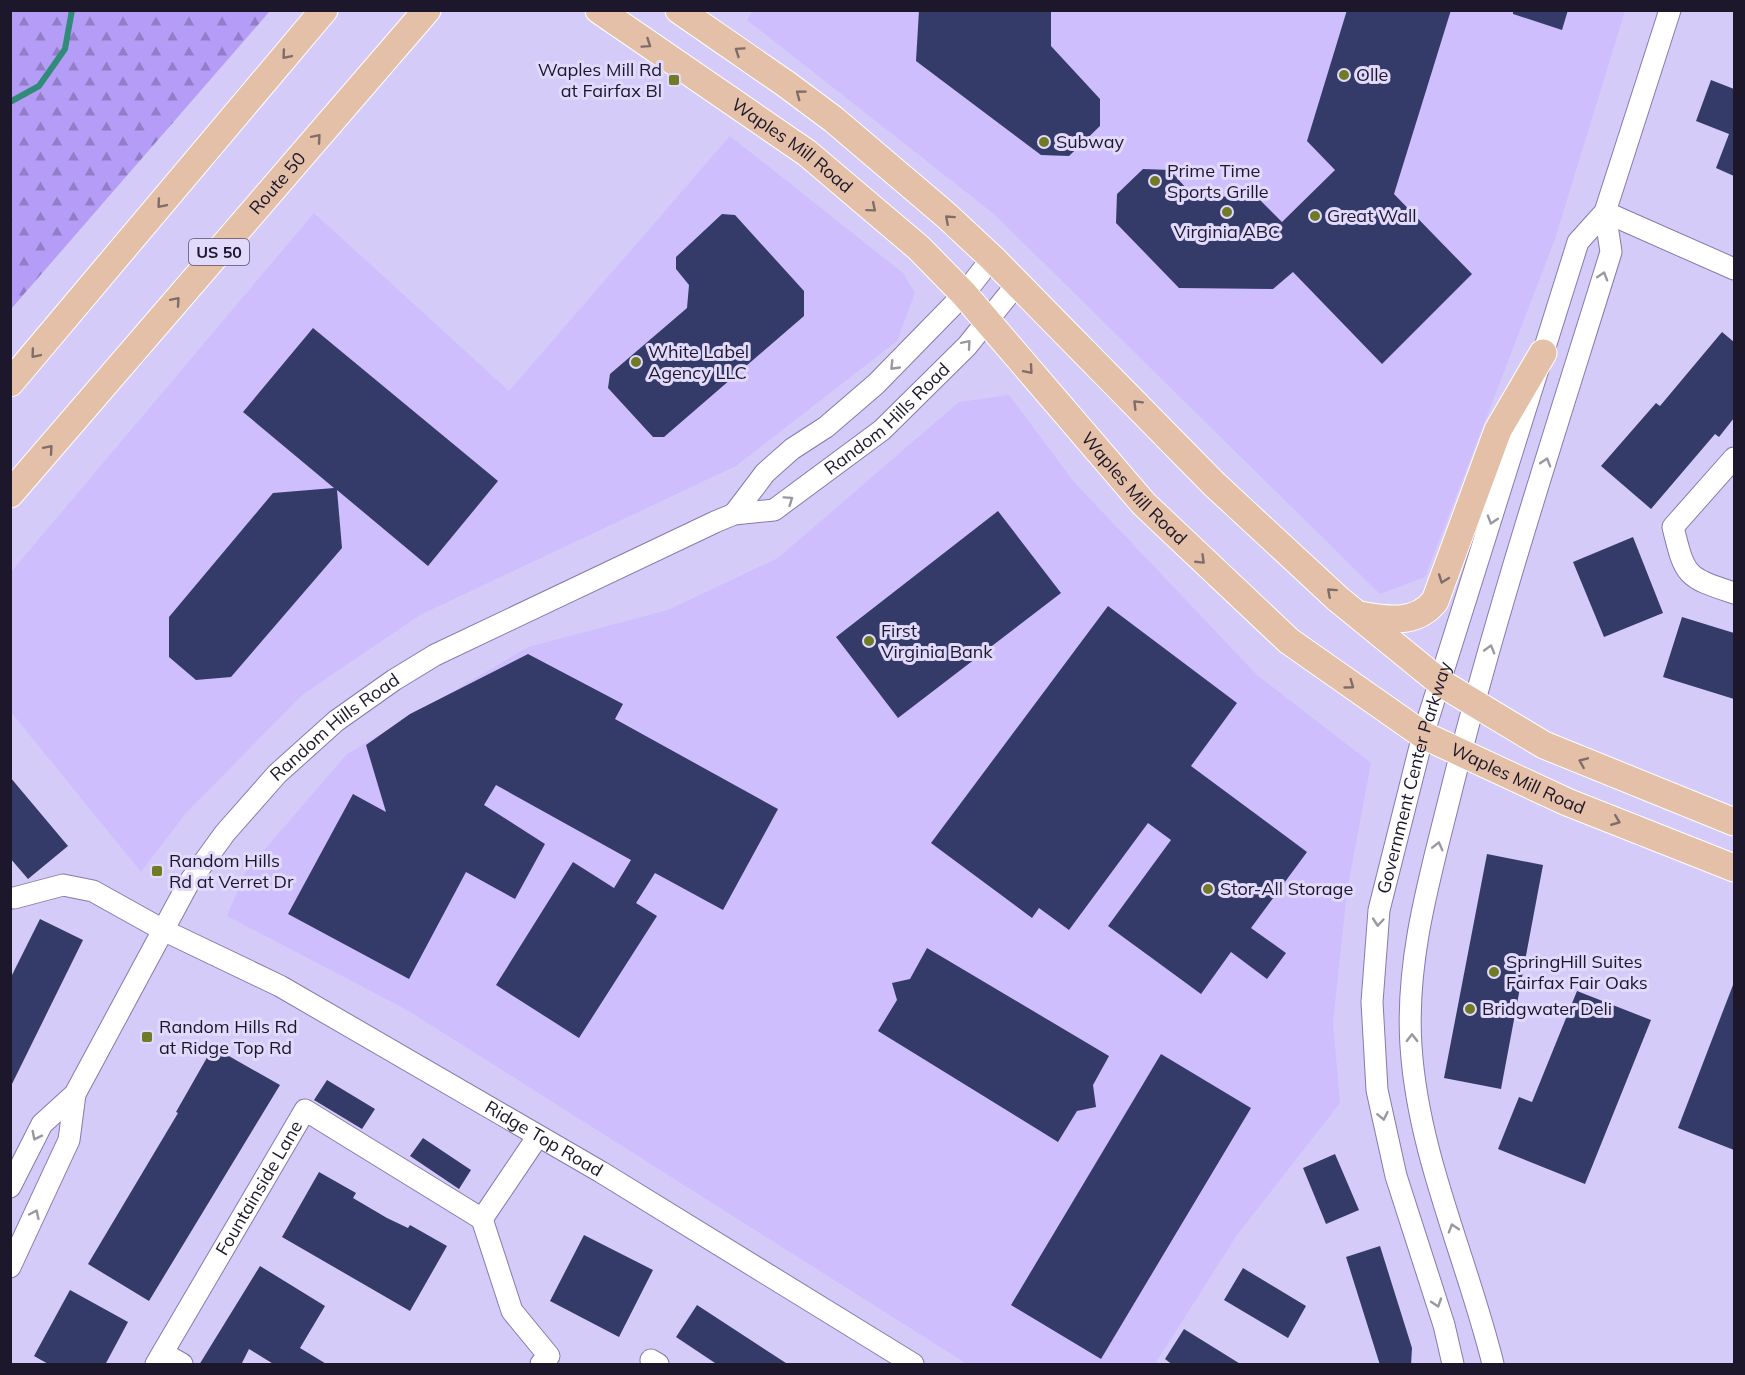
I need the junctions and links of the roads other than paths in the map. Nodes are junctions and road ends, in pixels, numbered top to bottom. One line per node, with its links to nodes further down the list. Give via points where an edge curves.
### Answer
1 (324, 10): 13 (main road, one-way to 13)
2 (427, 10): 15 (main road, Route 50 / US 50, one-way to 2)
3 (599, 10): 10 (main road, Waples Mill Road, one-way to 10, via 807,153 926,255)
4 (679, 10): 7 (main road, one-way to 4, via 833,119)
5 (1670, 10): 6 (street, Government Center Parkway)
6 (1605, 212): 8 (street); 12 (street, Government Center Parkway, via 1578,242); 20 (street, Government Center Parkway, one-way to 6, via 1611,252)
7 (992, 258): 9 (main road); 10 (street, Random Hills Road)
8 (1734, 268)
9 (1017, 284): 11 (street, Random Hills Road); 18 (main road, one-way to 9, via 1214,484)
10 (964, 294): 11 (main road, Waples Mill Road); 16 (street, Random Hills Road, one-way to 16, via 876,384 765,473)
11 (986, 320): 16 (street, Random Hills Road, one-way to 11, via 774,510 833,469 882,430 967,346); 21 (main road, Waples Mill Road, one-way to 21, via 1144,504 1235,593 1289,641)
12 (1543, 353): 18 (main road, one-way to 18, via 1498,430 1435,601 1429,609 1401,620); 19 (street, Government Center Parkway, one-way to 19)
13 (10, 383)
14 (1734, 458): 17 (street, via 1673,526 1682,563 1699,581)
15 (10, 494)
16 (734, 514): 26 (street, Random Hills Road, via 435,655 336,721 278,774 225,833 188,884)
17 (1734, 593)
18 (1358, 615): 19 (main road)
19 (1441, 683): 20 (main road); 21 (street, Government Center Parkway)
20 (1474, 705): 22 (street, Government Center Parkway); 23 (main road, one-way to 20, via 1583,763)
21 (1423, 735): 22 (main road, Waples Mill Road); 36 (street, Government Center Parkway, one-way to 36, via 1379,910 1372,1002 1377,1090 1396,1176)
22 (1461, 753): 24 (main road, Waples Mill Road, one-way to 24, via 1567,802); 37 (street, Government Center Parkway, one-way to 22, via 1480,1312 1423,1131 1411,1045 1416,950)
23 (1734, 822)
24 (1734, 868)
25 (12, 899): 26 (street, Ridge Top Road, via 63,885 93,891)
26 (163, 930): 27 (street, Random Hills Road); 28 (street, Ridge Top Road, via 280,986)
27 (75, 1094): 29 (street, Random Hills Road, one-way to 29, via 42,1124); 31 (street, Random Hills Road, one-way to 27, via 69,1140)
28 (538, 1136): 30 (street); 35 (street, Ridge Top Road)
29 (10, 1187)
30 (482, 1219): 32 (street, Fountainside Lane, via 305,1110); 34 (street, via 512,1311 549,1356)
31 (10, 1267)
32 (160, 1359): 33 (street, Fountainside Lane)
33 (182, 1365)
34 (541, 1365)
35 (914, 1365)
36 (1453, 1365)
37 (1492, 1365)

